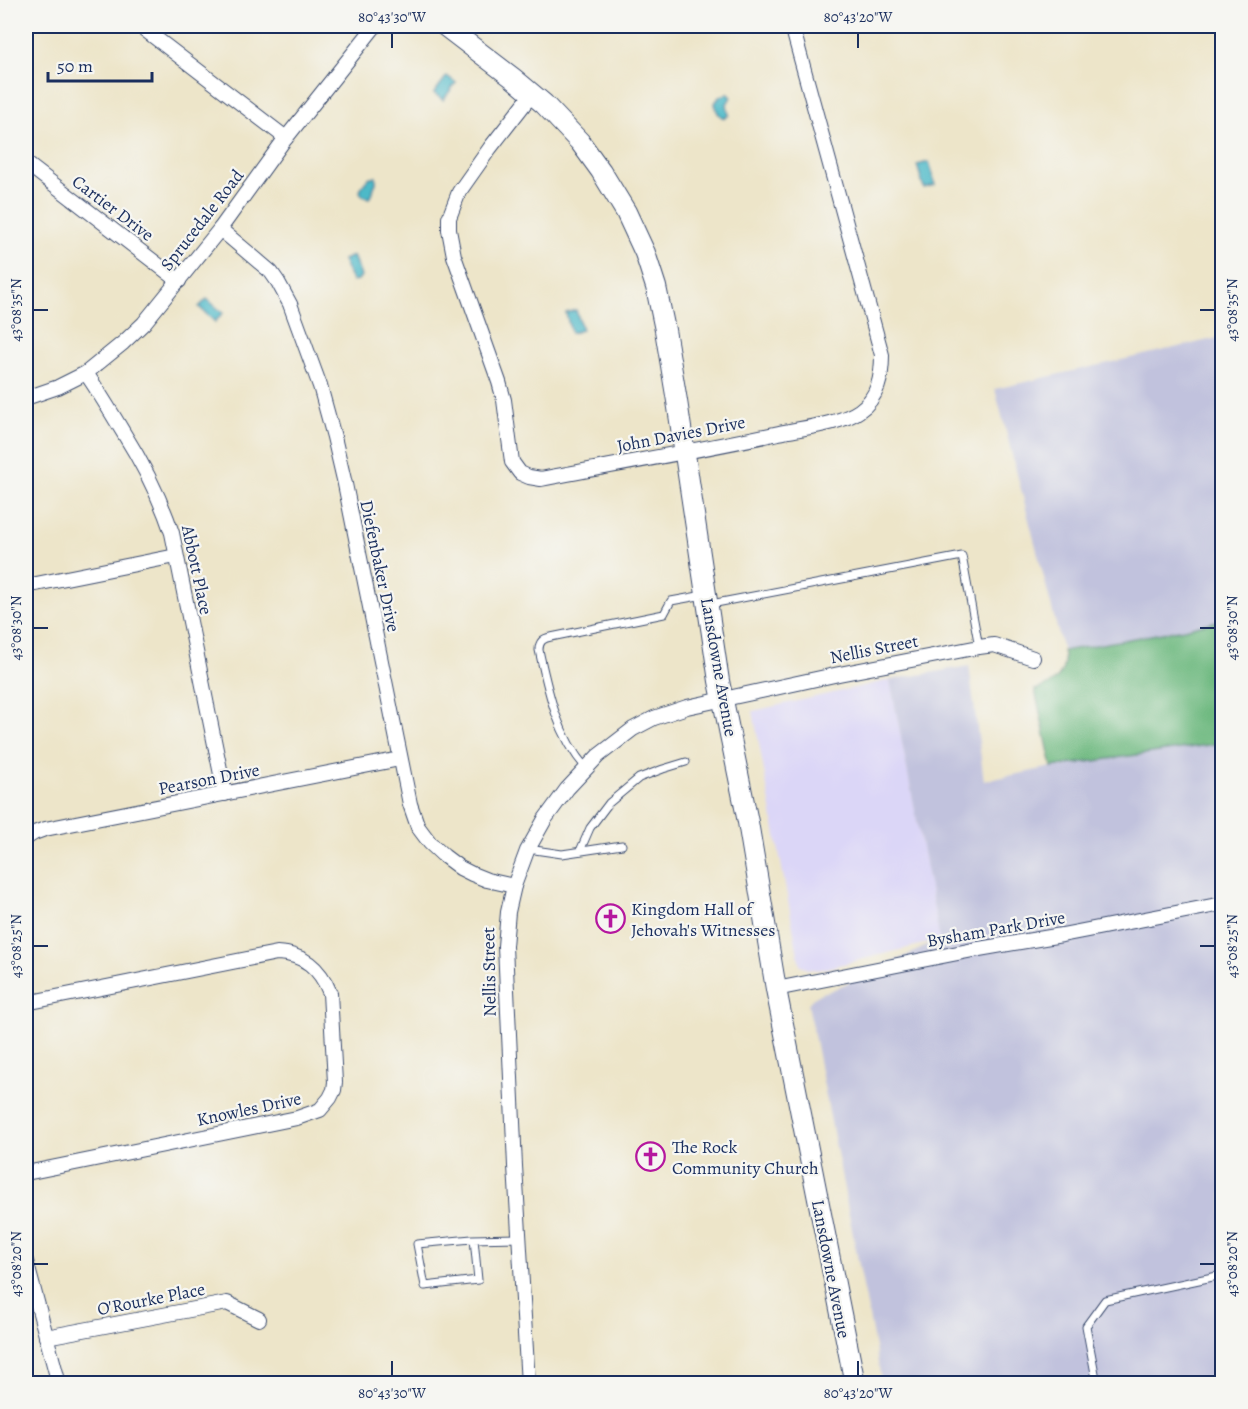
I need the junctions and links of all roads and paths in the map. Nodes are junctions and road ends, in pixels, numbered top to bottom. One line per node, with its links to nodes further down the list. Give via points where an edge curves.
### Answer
1 (140, 26): 6 (street)
2 (375, 26): 6 (street, Sprucedale Road)
3 (445, 26): 5 (main road, Lansdowne Avenue)
4 (792, 26): 12 (street, John Davies Drive, via 882,355 882,375 873,397 852,416)
5 (532, 94): 12 (main road, Lansdowne Avenue, via 568,128 598,167 640,242 656,286); 12 (street, John Davies Drive, via 459,192 449,218 454,256 501,389 512,462 520,473 541,479)
6 (286, 138): 8 (street, Sprucedale Road)
7 (26, 164): 9 (street, Cartier Drive)
8 (220, 229): 9 (street, Sprucedale Road); 19 (street, Diefenbaker Drive, via 278,282 314,370 335,439)
9 (179, 281): 10 (street, Sprucedale Road, via 144,323)
10 (86, 373): 11 (street, Sprucedale Road); 13 (street, Abbott Place, via 157,494)
11 (26, 398)
12 (684, 452): 15 (main road, Lansdowne Avenue)
13 (176, 556): 14 (street); 22 (street, Abbott Place)
14 (26, 586)
15 (706, 600): 16 (lane, via 962,556); 18 (main road, Lansdowne Avenue); 21 (lane, via 671,601 664,614 546,638 540,643 550,699 566,738)
16 (979, 647): 17 (street, Nellis Street, via 994,645); 18 (street, Nellis Street)
17 (1033, 658)
18 (724, 700): 21 (street, Nellis Street, via 654,718 633,729); 29 (main road, Lansdowne Avenue)
19 (400, 759): 22 (street, Pearson Drive); 27 (street, Diefenbaker Drive, via 416,821 430,843 460,868)
20 (686, 762): 26 (lane, via 631,784 609,803 590,828)
21 (586, 768): 25 (street, Nellis Street, via 557,801)
22 (225, 794): 23 (street, Pearson Drive, via 45,829)
23 (26, 838)
24 (622, 845): 26 (lane)
25 (528, 849): 26 (lane, via 562,854); 27 (street, Nellis Street)
26 (580, 851)
27 (514, 886): 32 (street, Nellis Street, via 505,947)
28 (1222, 904): 29 (street, Bysham Park Drive)
29 (776, 989): 40 (main road, Lansdowne Avenue)
30 (26, 1003): 31 (street, Knowles Drive, via 277,952 288,953 308,961 327,984 335,1082 330,1098 320,1110 297,1118)
31 (26, 1173)
32 (519, 1238): 33 (lane); 39 (street, Nellis Street)
33 (474, 1239): 33 (lane, via 417,1244 425,1286 478,1280)
34 (26, 1261): 37 (street)
35 (1222, 1275): 41 (lane, via 1105,1300 1086,1326)
36 (259, 1319): 37 (street, O'Rourke Place, via 227,1303)
37 (46, 1337): 38 (street)
38 (59, 1383)
39 (528, 1383)
40 (855, 1383)
41 (1097, 1383)

